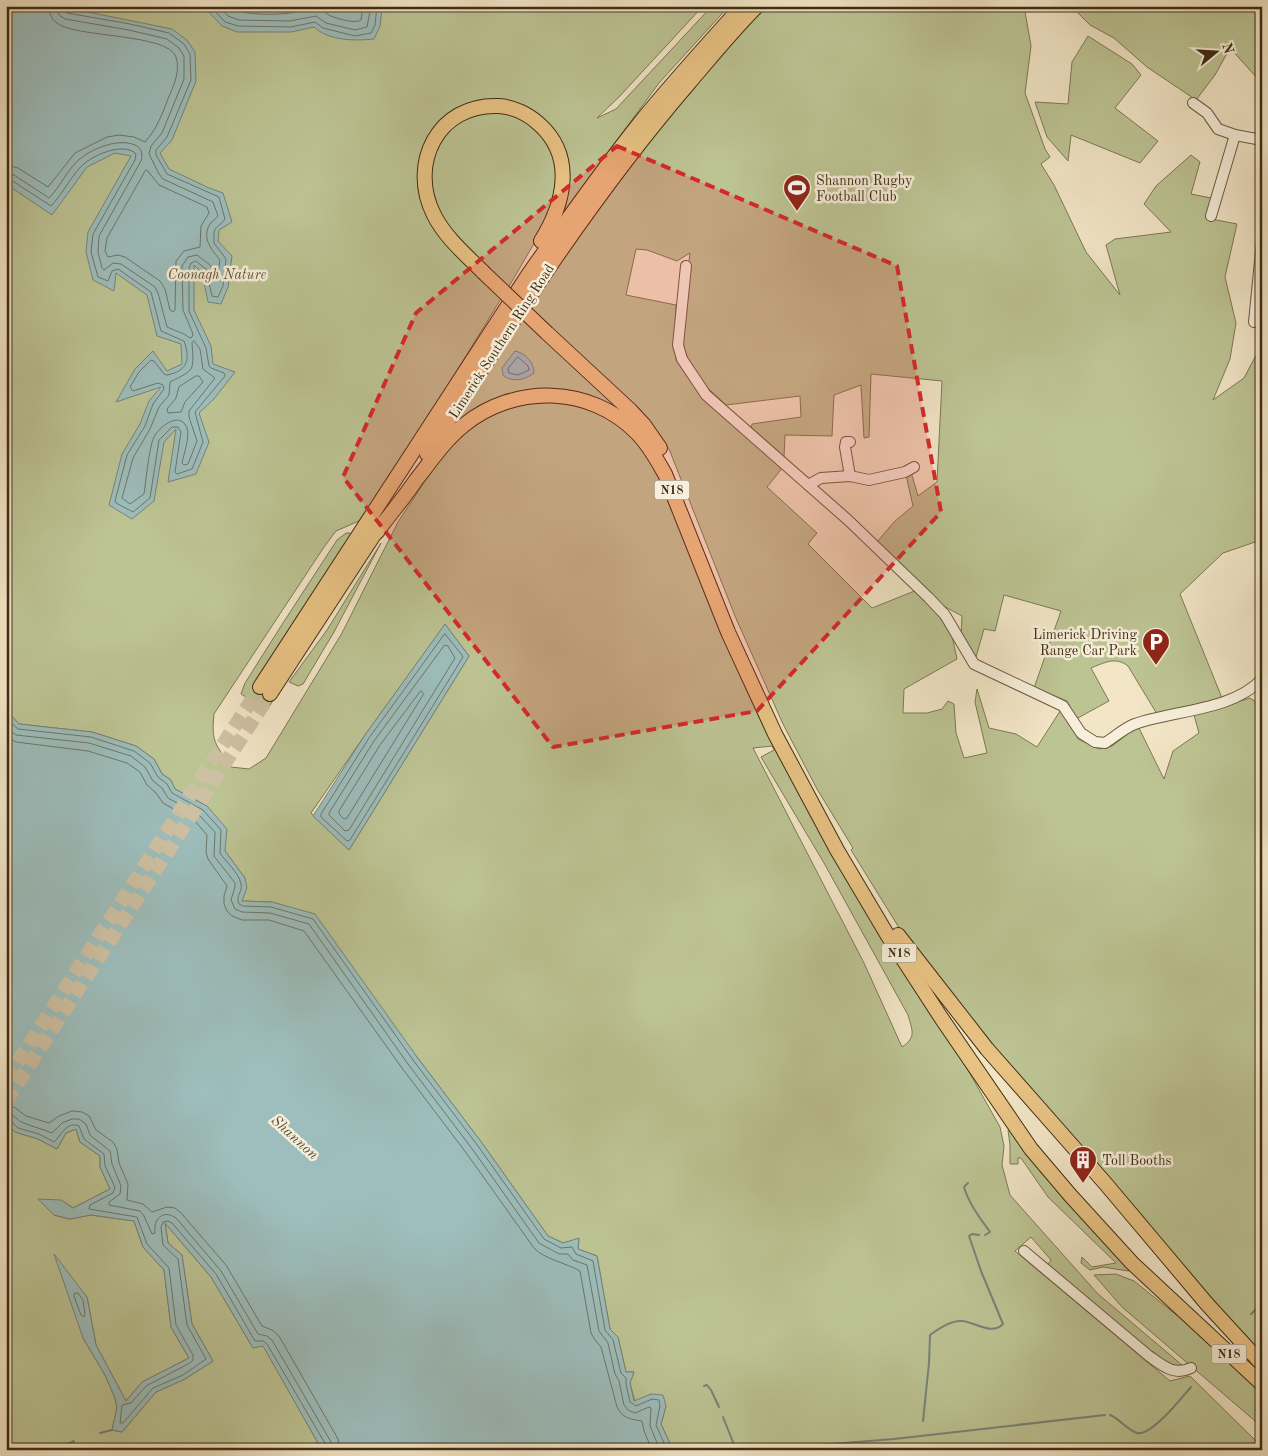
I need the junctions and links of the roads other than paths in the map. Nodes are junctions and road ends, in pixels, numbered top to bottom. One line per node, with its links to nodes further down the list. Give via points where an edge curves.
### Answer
1 (742, 6): 10 (highway, Limerick Southern Ring Road / N18, via 688,65 596,180 528,275)
2 (756, 6): 15 (highway, Limerick Southern Ring Road / N18, via 665,110 604,187 515,315)
3 (1193, 103): 4 (street, via 1207,113 1218,129)
4 (1235, 135): 5 (street); 6 (street)
5 (1262, 140)
6 (1212, 216)
7 (1262, 241): 9 (street)
8 (686, 266): 14 (street, via 678,345 682,359 706,395)
9 (1254, 322)
10 (461, 380): 15 (highway, Limerick Southern Ring Road / N18, via 394,480 265,690); 18 (highway, N18, bridge, via 480,343 551,226 562,189 562,162 546,130 532,118 500,106 469,110 444,126 435,138 424,165 427,198 434,215 455,244 483,272 547,333 630,410 657,443 676,480 743,650 782,735 890,925 987,1049)
11 (850, 442): 13 (street, via 846,442 845,447)
12 (914, 467): 13 (street, via 869,480)
13 (850, 476): 14 (street, via 821,478)
14 (808, 485): 16 (street, via 945,615 974,664 1063,706 1081,733 1095,742 1105,743 1134,725 1236,697)
15 (377, 532): 20 (highway, N18, via 431,460 462,426 493,406 532,396 574,397 620,418 638,434 665,474 728,632 775,734 837,850 942,1019 1031,1149 1070,1195 1132,1263)
16 (1262, 679)
17 (1024, 1251): 19 (street, via 1148,1356 1171,1371 1182,1372)
18 (1262, 1364)
19 (1191, 1368)
20 (1262, 1384)

